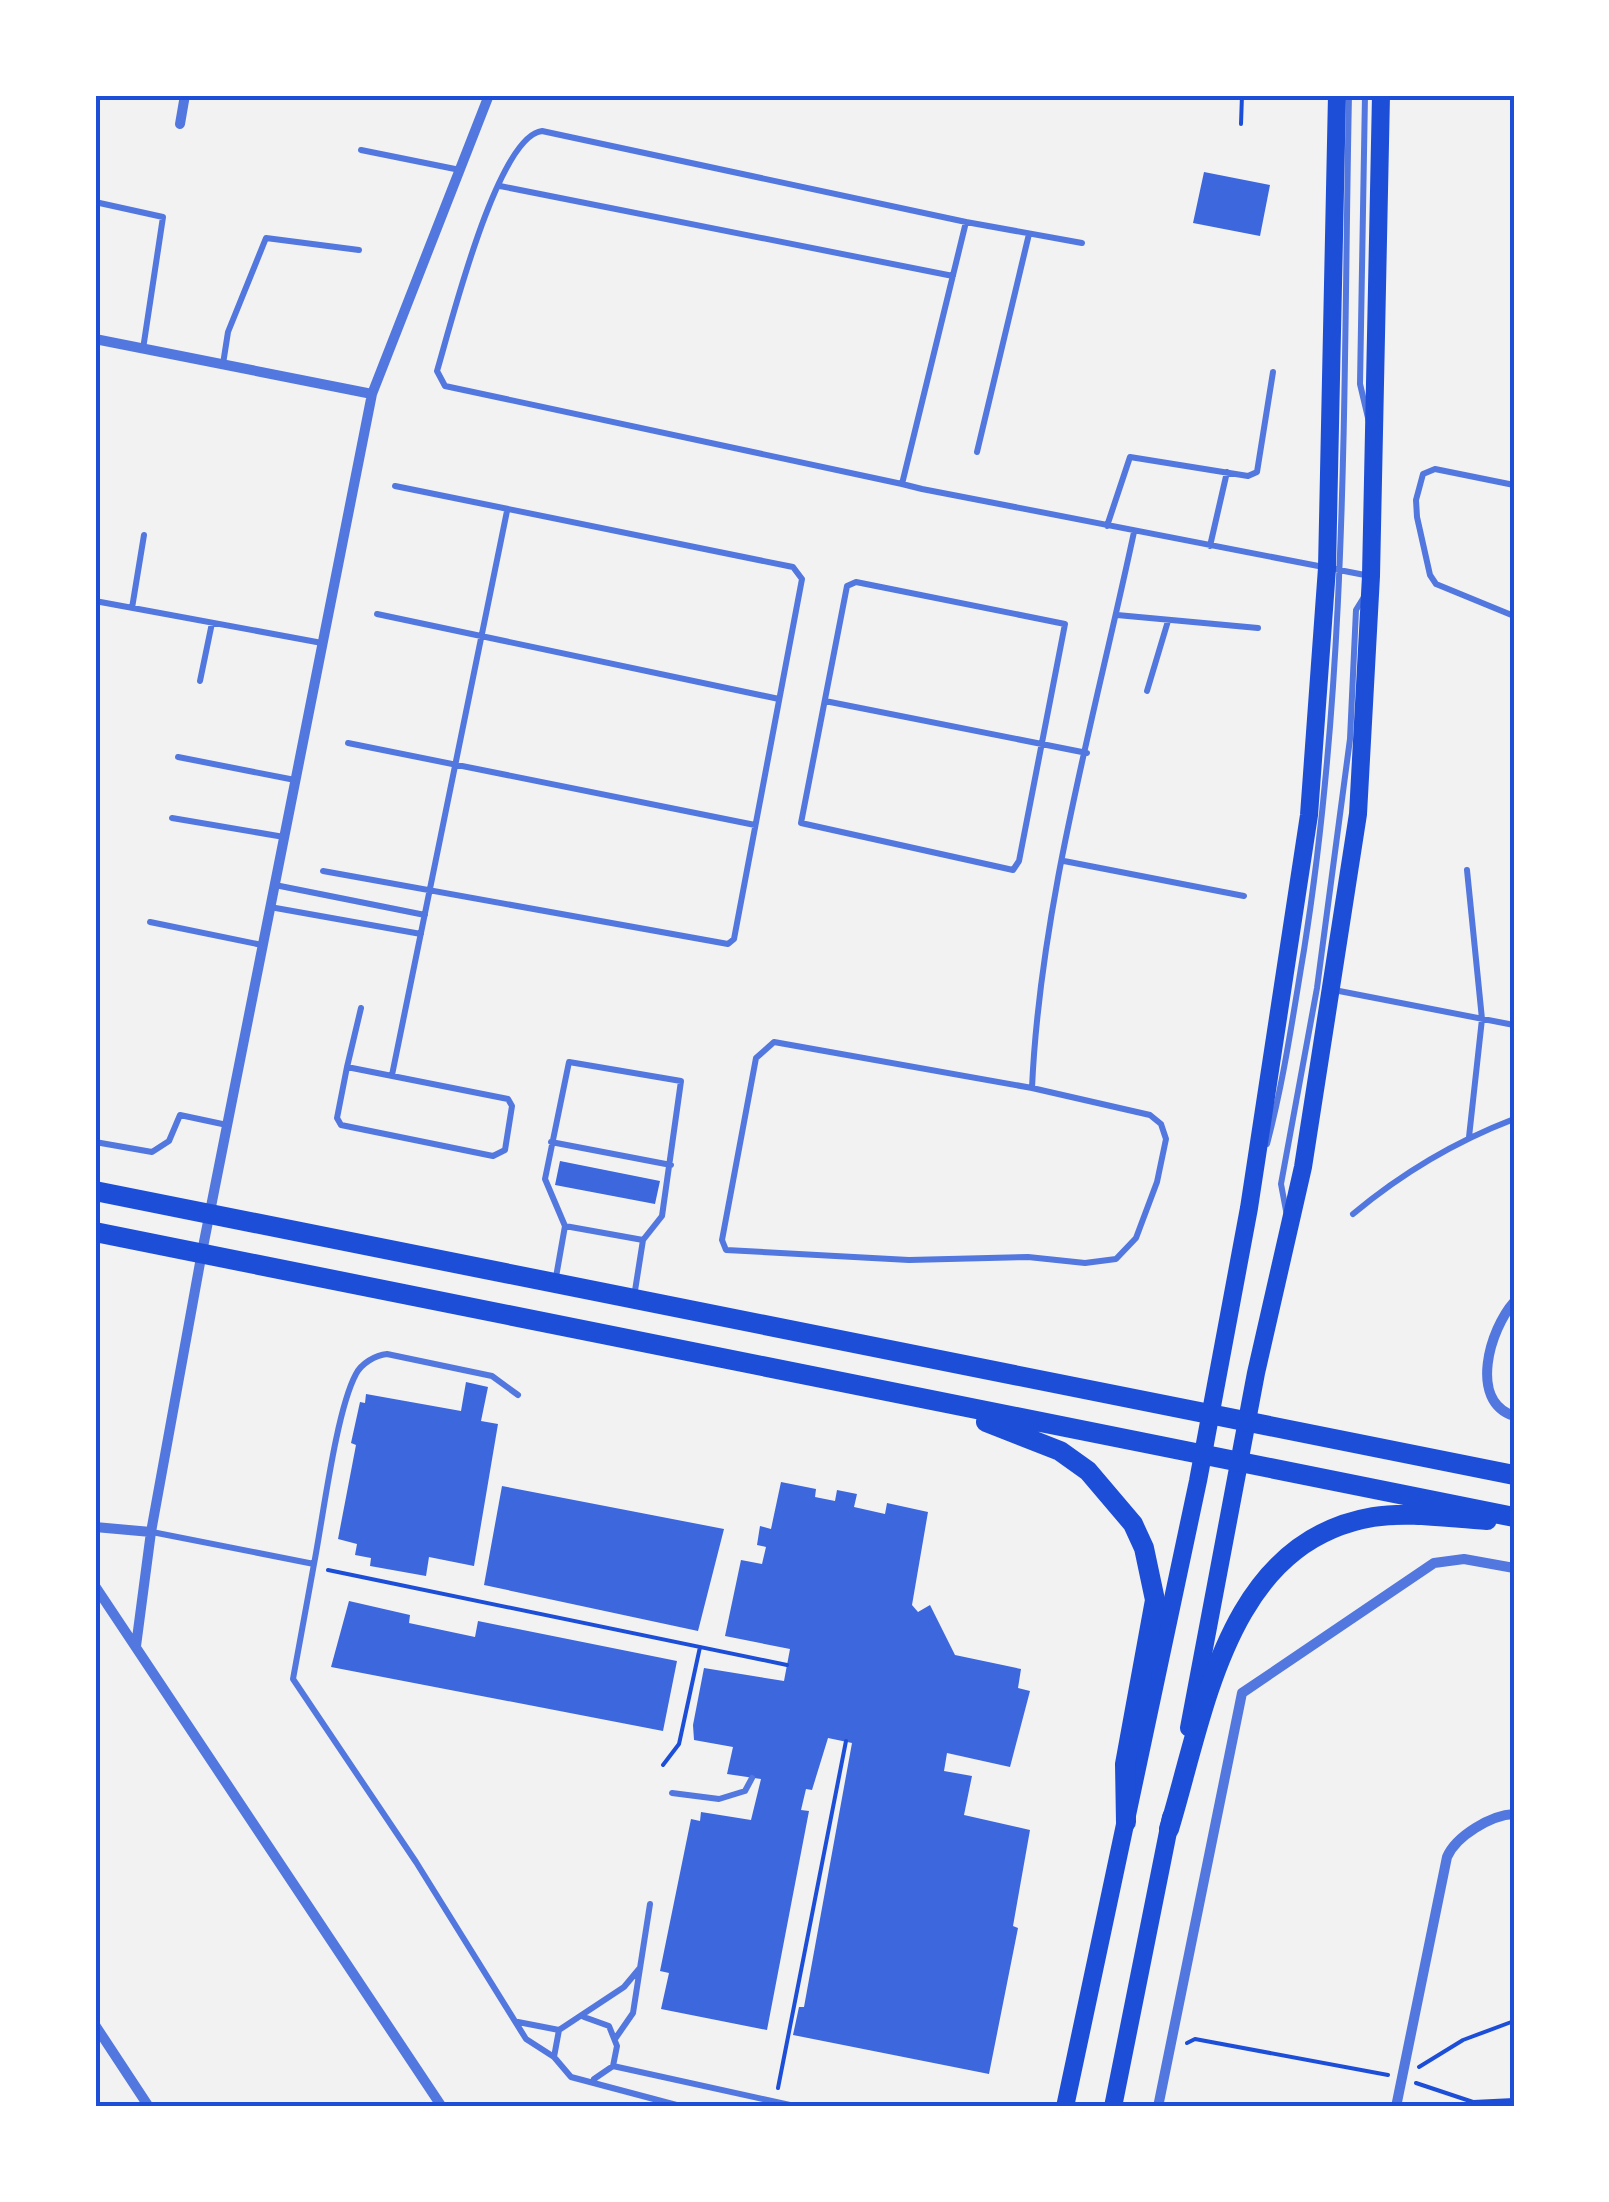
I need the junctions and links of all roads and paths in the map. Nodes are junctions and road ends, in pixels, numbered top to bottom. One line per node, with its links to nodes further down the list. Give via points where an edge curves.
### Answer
1 (185, 95): 8 (street)
2 (489, 95): 11 (street)
3 (1242, 95): 9 (path)
4 (1337, 95): 35 (main road)
5 (1349, 95): 35 (lane)
6 (1365, 95): 24 (lane, via 1360,384)
7 (1381, 95): 24 (main road)
8 (180, 124)
9 (1241, 124)
10 (361, 150): 11 (lane)
11 (460, 170): 23 (street)
12 (500, 186): 14 (lane, via 523,140 542,131); 18 (lane); 27 (lane, via 482,221 437,371 446,386)
13 (95, 202): 20 (lane, via 163,217)
14 (966, 222): 15 (lane); 18 (lane)
15 (1029, 234): 16 (lane); 25 (lane)
16 (1082, 243)
17 (358, 250): 21 (lane, via 266,238 228,332)
18 (953, 276): 27 (lane)
19 (95, 339): 20 (street)
20 (144, 349): 21 (street)
21 (223, 364): 23 (street)
22 (1273, 372): 26 (lane, via 1257,472)
23 (372, 394): 46 (street)
24 (1372, 427): 36 (main road)
25 (977, 452)
26 (1226, 472): 31 (lane, via 1130,457); 34 (lane)
27 (902, 484): 31 (lane)
28 (1514, 484): 41 (lane, via 1435,469 1423,474 1416,500 1436,584)
29 (395, 486): 30 (lane)
30 (507, 510): 45 (lane); 49 (lane, via 800,570)
31 (1108, 526): 32 (lane)
32 (1134, 532): 34 (lane); 40 (lane)
33 (144, 534): 38 (lane)
34 (1210, 546): 35 (lane)
35 (1333, 569): 36 (lane); 97 (main road, via 1309,815 1250,1208)
36 (1371, 582): 71 (main road, via 1360,797); 88 (lane, via 1356,610 1350,740 1317,988 1281,1184)
37 (95, 601): 38 (lane)
38 (132, 608): 43 (lane)
39 (376, 614): 45 (lane)
40 (1117, 615): 42 (lane); 53 (lane)
41 (1514, 616)
42 (1168, 620): 44 (lane); 48 (lane)
43 (212, 623): 46 (lane); 47 (lane)
44 (1258, 628)
45 (482, 636): 49 (lane); 55 (lane)
46 (322, 643): 56 (street)
47 (200, 682)
48 (1146, 691)
49 (779, 700): 58 (lane)
50 (825, 700): 52 (lane); 52 (lane, via 849,583 1062,621 1066,631); 52 (lane, via 803,826 1005,871 1020,861)
51 (348, 743): 55 (lane)
52 (1042, 744): 53 (lane)
53 (1087, 753): 60 (lane)
54 (178, 758): 56 (lane)
55 (456, 766): 58 (lane); 64 (lane)
56 (295, 780): 59 (street)
57 (172, 818): 59 (lane)
58 (756, 825): 64 (lane, via 734,939 720,946)
59 (284, 838): 63 (street)
60 (1064, 861): 65 (lane); 77 (lane, via 1034,1024)
61 (1467, 870): 73 (lane)
62 (323, 871): 64 (lane)
63 (274, 885): 66 (street); 67 (lane)
64 (431, 889): 67 (lane)
65 (1244, 896)
66 (270, 907): 69 (lane); 70 (street)
67 (426, 915): 69 (lane)
68 (150, 922): 70 (lane)
69 (421, 934): 76 (lane)
70 (262, 944): 79 (street)
71 (1334, 990): 73 (lane); 88 (main road)
72 (361, 1008): 75 (lane)
73 (1482, 1019): 74 (lane); 80 (lane)
74 (1514, 1024)
75 (347, 1067): 76 (lane); 76 (lane, via 336,1118 341,1126 493,1156 505,1150 508,1099)
76 (392, 1075)
77 (1032, 1088): 77 (lane, via 1150,1115 1164,1130 1152,1201 1136,1238 1116,1259 909,1260 723,1247 756,1058 768,1044)
78 (1514, 1119): 80 (lane)
79 (226, 1124): 81 (lane, via 180,1115 169,1141 152,1152); 85 (street)
80 (1468, 1136): 86 (lane)
81 (95, 1142)
82 (551, 1142): 83 (lane); 83 (lane, via 572,1060 679,1079); 87 (lane, via 546,1186)
83 (670, 1165): 90 (lane, via 662,1216)
84 (95, 1190): 85 (main road)
85 (209, 1213): 91 (street); 92 (main road)
86 (1353, 1214)
87 (565, 1226): 90 (lane); 92 (lane)
88 (1289, 1226): 99 (main road)
89 (95, 1232): 91 (main road)
90 (643, 1240): 93 (lane)
91 (202, 1252): 96 (main road); 105 (street)
92 (554, 1283): 93 (main road)
93 (634, 1298): 97 (main road)
94 (1514, 1302): 98 (street, via 1490,1351 1487,1388 1496,1406)
95 (518, 1395): 106 (lane, via 492,1376 387,1354 374,1357 356,1372)
96 (926, 1400): 100 (main road); 117 (main road, via 1060,1451 1088,1471 1133,1524 1155,1600 1124,1764)
97 (1210, 1412): 99 (main road); 100 (main road)
98 (1514, 1416)
99 (1249, 1420): 101 (main road); 102 (main road)
100 (1202, 1454): 101 (main road); 117 (main road)
101 (1241, 1461): 103 (main road); 118 (main road)
102 (1514, 1476)
103 (1514, 1519): 118 (main road, via 1374,1517 1286,1555 1256,1588 1225,1648)
104 (95, 1527): 105 (street)
105 (151, 1532): 106 (lane); 109 (street)
106 (314, 1564): 110 (path); 123 (lane, via 293,1679)
107 (1514, 1568): 140 (street, via 1434,1563 1242,1693)
108 (95, 1586): 109 (street)
109 (136, 1646): 135 (street)
110 (700, 1647): 111 (path); 113 (path, via 679,1744)
111 (787, 1665)
112 (846, 1741): 129 (path)
113 (663, 1765)
114 (752, 1778): 115 (lane, via 746,1791 731,1798)
115 (672, 1793)
116 (1514, 1814): 131 (street, via 1458,1840 1447,1857)
117 (1126, 1822): 138 (main road)
118 (1169, 1829): 139 (main road)
119 (650, 1904): 120 (lane)
120 (639, 1969): 121 (lane); 126 (lane, via 632,2013)
121 (583, 2016): 125 (lane); 126 (lane, via 609,2026)
122 (1514, 2021): 131 (path, via 1463,2040)
123 (517, 2022): 125 (lane); 128 (lane, via 526,2039)
124 (95, 2025): 134 (street)
125 (559, 2030): 128 (lane)
126 (615, 2038): 130 (lane)
127 (1182, 2045): 131 (path, via 1195,2039)
128 (554, 2057): 132 (lane, via 571,2077)
129 (782, 2065)
130 (613, 2066): 132 (lane); 137 (lane)
131 (1402, 2078): 133 (path, via 1473,2102); 141 (street)
132 (594, 2080): 136 (lane)
133 (1514, 2100)
134 (149, 2107)
135 (442, 2107)
136 (684, 2107)
137 (799, 2107)
138 (1065, 2107)
139 (1113, 2107)
140 (1158, 2107)
141 (1396, 2107)

